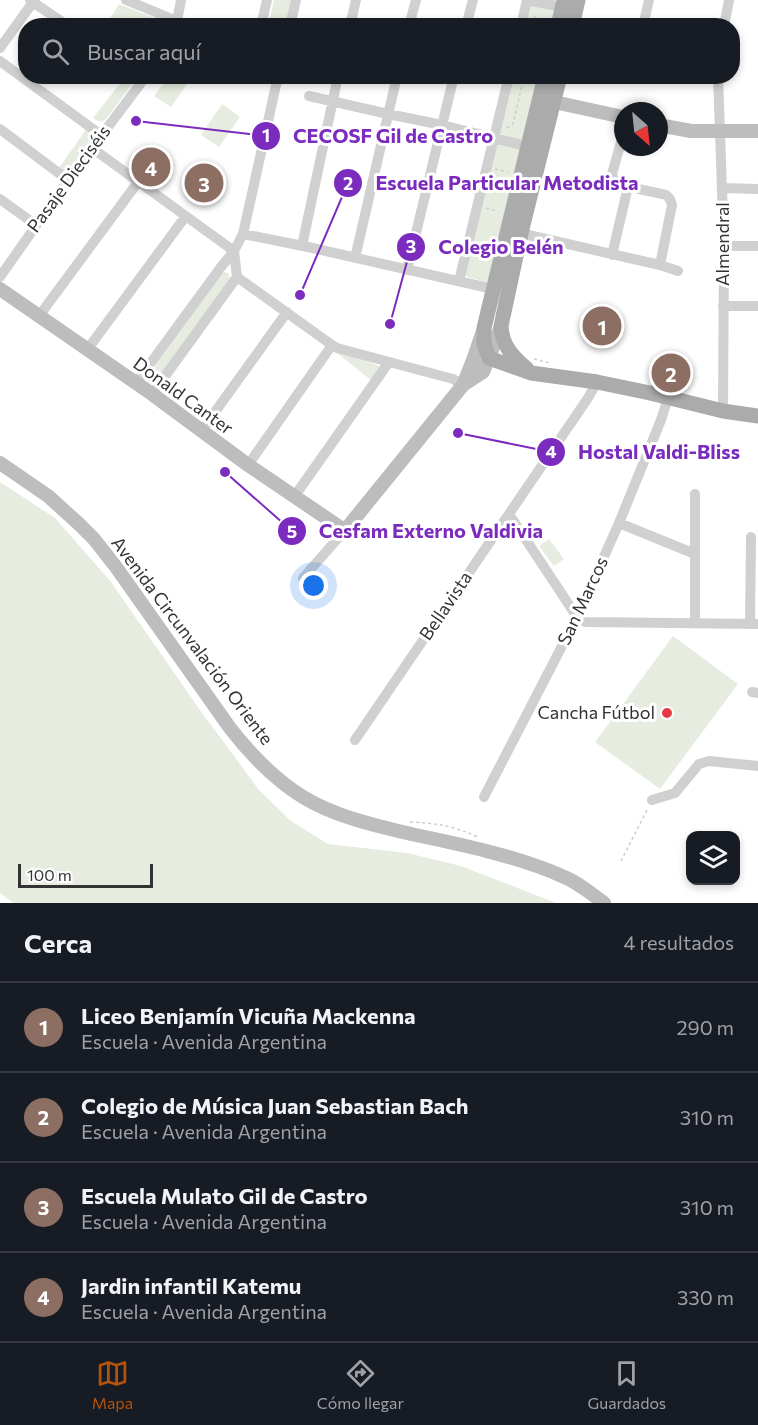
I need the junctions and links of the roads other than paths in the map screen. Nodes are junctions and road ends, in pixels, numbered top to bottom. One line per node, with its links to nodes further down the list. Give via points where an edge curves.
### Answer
1 (126, 0): 16 (street)
2 (181, 0): 17 (street)
3 (296, 0): 19 (street)
4 (356, 0): 20 (street)
5 (416, 0): 21 (street)
6 (473, 0): 22 (street)
7 (527, 0): 13 (street); 23 (street)
8 (578, 0): 24 (main road)
9 (649, 0): 25 (street)
10 (729, 0): 26 (street)
11 (32, 1): 14 (street); 15 (street)
12 (264, 1): 18 (street)
13 (563, 4)
14 (20, 18)
15 (56, 18)
16 (170, 18)
17 (178, 18)
18 (262, 18)
19 (292, 18)
20 (352, 18)
21 (412, 18)
22 (468, 18)
23 (523, 18)
24 (574, 18)
25 (645, 18)
26 (726, 18)
27 (18, 22): 28 (street)
28 (0, 48)
29 (0, 61): 30 (street)
30 (18, 74)
31 (31, 84): 51 (street)
32 (137, 84): 51 (street, Pasaje Dieciséis)
33 (276, 84): 65 (street)
34 (336, 84): 43 (street)
35 (395, 84): 44 (street)
36 (452, 84): 46 (street)
37 (507, 84): 52 (street)
38 (546, 84): 42 (main road)
39 (556, 84): 42 (main road)
40 (718, 84): 49 (street, Almendral)
41 (309, 96): 43 (street)
42 (547, 100): 45 (street); 54 (main road)
43 (332, 102): 44 (street); 66 (street)
44 (388, 114): 46 (street); 71 (street)
45 (614, 115)
46 (442, 125): 52 (street); 73 (street)
47 (668, 127): 49 (street)
48 (0, 129): 56 (street)
49 (720, 131): 50 (street); 59 (street, Almendral)
50 (758, 131)
51 (101, 135): 53 (street, Pasaje Dieciséis)
52 (494, 138): 54 (street); 77 (street)
53 (92, 148): 56 (street, Pasaje Dieciséis); 57 (street)
54 (535, 148): 64 (main road)
55 (617, 156): 58 (street, via 612,174 615,181)
56 (68, 180): 63 (street, Pasaje Dieciséis)
57 (138, 182): 62 (street); 83 (street)
58 (628, 187): 70 (street); 72 (street, via 670,199)
59 (723, 188): 60 (street); 67 (street, Almendral)
60 (758, 189)
61 (0, 199): 63 (street)
62 (185, 217): 69 (street); 87 (street)
63 (36, 225): 75 (street, Pasaje Dieciséis)
64 (514, 232): 70 (street); 79 (main road); 84 (main road)
65 (243, 234): 66 (street); 69 (street)
66 (302, 246): 71 (street)
67 (724, 246): 68 (street); 80 (street, Almendral)
68 (758, 246)
69 (234, 251): 76 (street); 92 (street)
70 (612, 255): 72 (street)
71 (355, 258): 73 (street)
72 (660, 265): 74 (street)
73 (407, 270): 77 (street)
74 (678, 271)
75 (0, 277)
76 (237, 278): 82 (street); 94 (street)
77 (459, 281): 79 (street)
78 (0, 289): 83 (street, Donald Canter)
79 (493, 289): 85 (main road)
80 (723, 306): 81 (street); 96 (street, Almendral)
81 (758, 306)
82 (287, 312): 86 (street); 98 (street)
83 (39, 316): 87 (street, Donald Canter)
84 (501, 326): 88 (street); 90 (main road, via 507,350)
85 (484, 328): 88 (main road); 93 (street)
86 (332, 345): 89 (street); 100 (street)
87 (87, 350): 92 (street, Donald Canter)
88 (489, 358): 90 (main road); 93 (street, via 483,372)
89 (389, 362): 93 (street); 102 (street)
90 (531, 373): 91 (main road)
91 (597, 382): 95 (main road); 103 (street, Bellavista)
92 (136, 383): 94 (street, Donald Canter)
93 (463, 385): 105 (street)
94 (152, 394): 98 (street, Donald Canter)
95 (668, 398): 96 (main road); 104 (street, San Marcos)
96 (723, 411): 97 (main road)
97 (758, 416)
98 (202, 430): 100 (street, Donald Canter)
99 (0, 463): 116 (street, Avenida Circunvalación Oriente, via 32,483 94,539 230,728 280,781 305,798 367,824 537,866 563,876)
100 (248, 465): 102 (street, Donald Canter)
101 (695, 494): 107 (street)
102 (294, 497): 105 (street, Donald Canter, via 341,528)
103 (509, 514): 109 (street); 112 (street, Bellavista)
104 (619, 523): 107 (street); 109 (street, San Marcos)
105 (347, 528): 108 (street)
106 (751, 537): 111 (street)
107 (695, 554): 110 (street)
108 (303, 578)
109 (578, 617): 110 (street, via 585,622); 114 (street, San Marcos)
110 (695, 624): 111 (street)
111 (754, 624)
112 (355, 740)
113 (758, 766): 115 (street, via 709,761 699,764 675,793)
114 (484, 797)
115 (652, 800)
116 (604, 903)

